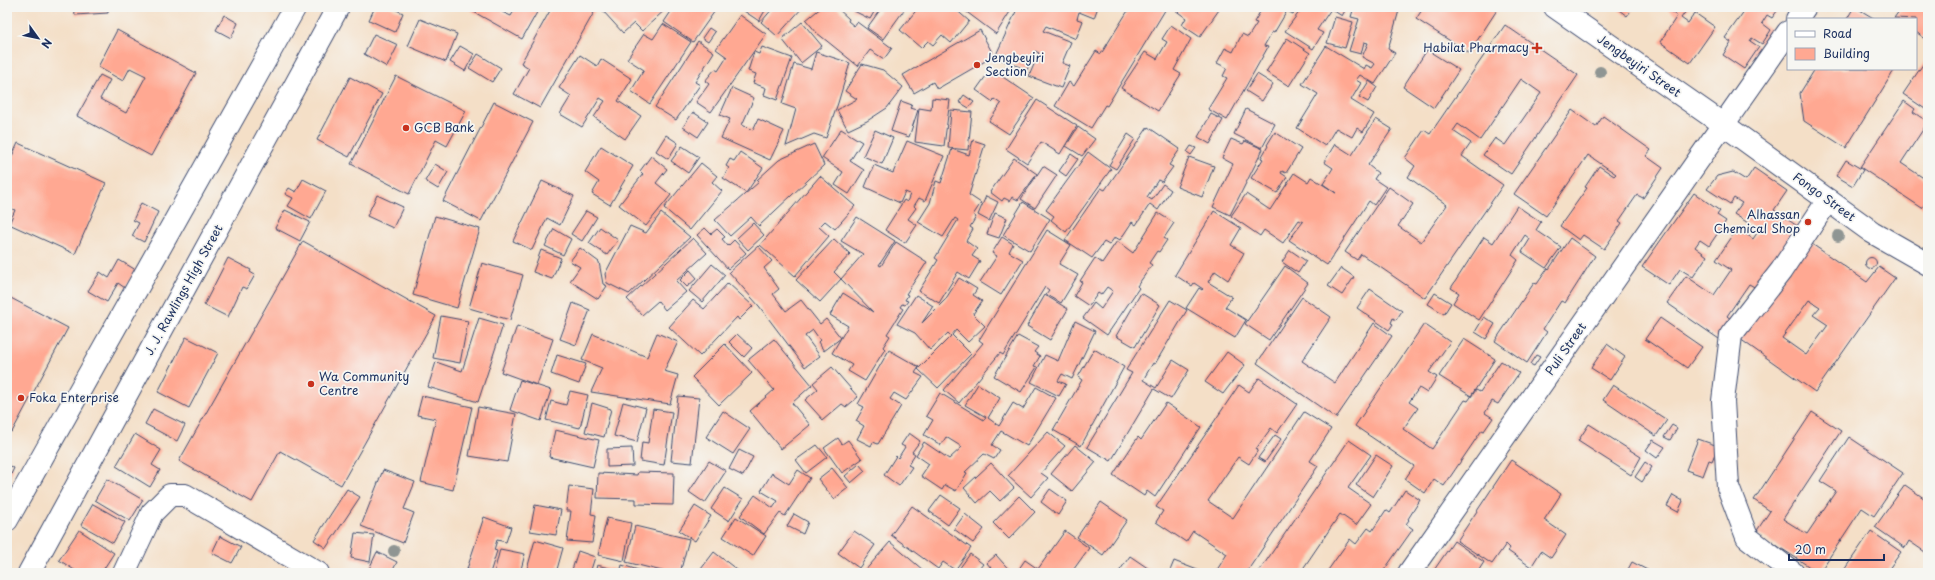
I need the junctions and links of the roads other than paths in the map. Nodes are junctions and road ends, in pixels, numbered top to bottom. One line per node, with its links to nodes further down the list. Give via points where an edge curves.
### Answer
1 (295, 7): 10 (street)
2 (338, 7): 11 (street, J. J. Rawlings High Street)
3 (1555, 7): 7 (street, Jengbeyiri Street)
4 (1805, 7): 5 (street)
5 (1798, 18)
6 (1787, 33): 7 (street, Puli Street)
7 (1724, 125): 8 (street, Fongo Street); 14 (street, Puli Street)
8 (1828, 200): 9 (street, Fongo Street, via 1872,232); 15 (street, via 1781,271 1731,335 1723,401 1728,487 1747,537)
9 (1928, 264)
10 (7, 520)
11 (29, 573)
12 (124, 573): 13 (street, via 152,513 170,496 185,495)
13 (318, 573)
14 (1409, 573)
15 (1793, 573)

